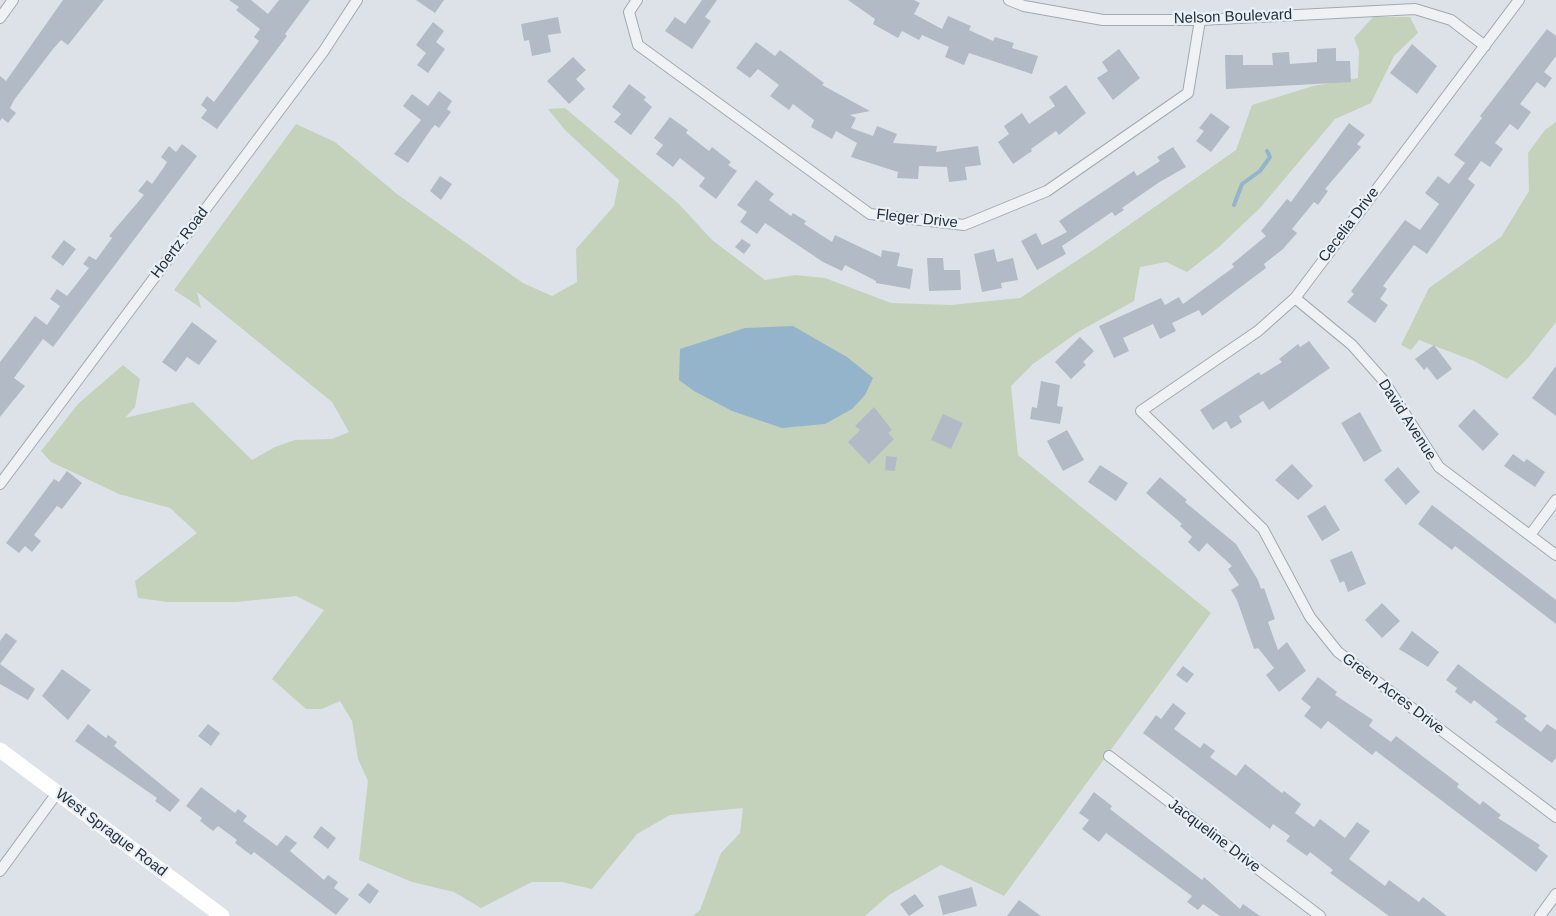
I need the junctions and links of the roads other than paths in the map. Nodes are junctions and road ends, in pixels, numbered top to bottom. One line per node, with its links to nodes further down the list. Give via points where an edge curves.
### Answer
1 (14, 0): 6 (street)
2 (357, 0): 11 (street, Hoertz Road, via 323,52)
3 (637, 0): 7 (street, Fleger Drive, via 629,12 638,45 870,214 964,225 1047,190 1188,93)
4 (1009, 0): 7 (street, Nelson Boulevard, via 1103,20)
5 (1519, 0): 8 (street, Cecelia Drive)
6 (0, 18)
7 (1200, 20): 8 (street, Nelson Boulevard, via 1415,9 1451,20)
8 (1485, 45): 9 (street, Cecelia Drive)
9 (1295, 298): 10 (street, Cecelia Drive, via 1258,331); 13 (street, David Avenue, via 1352,345 1383,381 1439,467)
10 (1141, 411): 18 (street, Green Acres Drive, via 1263,529 1310,617 1338,652)
11 (0, 484)
12 (1556, 500): 13 (street)
13 (1530, 535): 14 (street, David Avenue)
14 (1556, 555)
15 (0, 750): 17 (street, West Sprague Road)
16 (1108, 756): 22 (street, Jacqueline Drive)
17 (57, 793): 19 (street); 21 (street, West Sprague Road)
18 (1556, 817)
19 (0, 872)
20 (1556, 894): 23 (street)
21 (222, 916)
22 (1320, 916)
23 (1540, 916)

